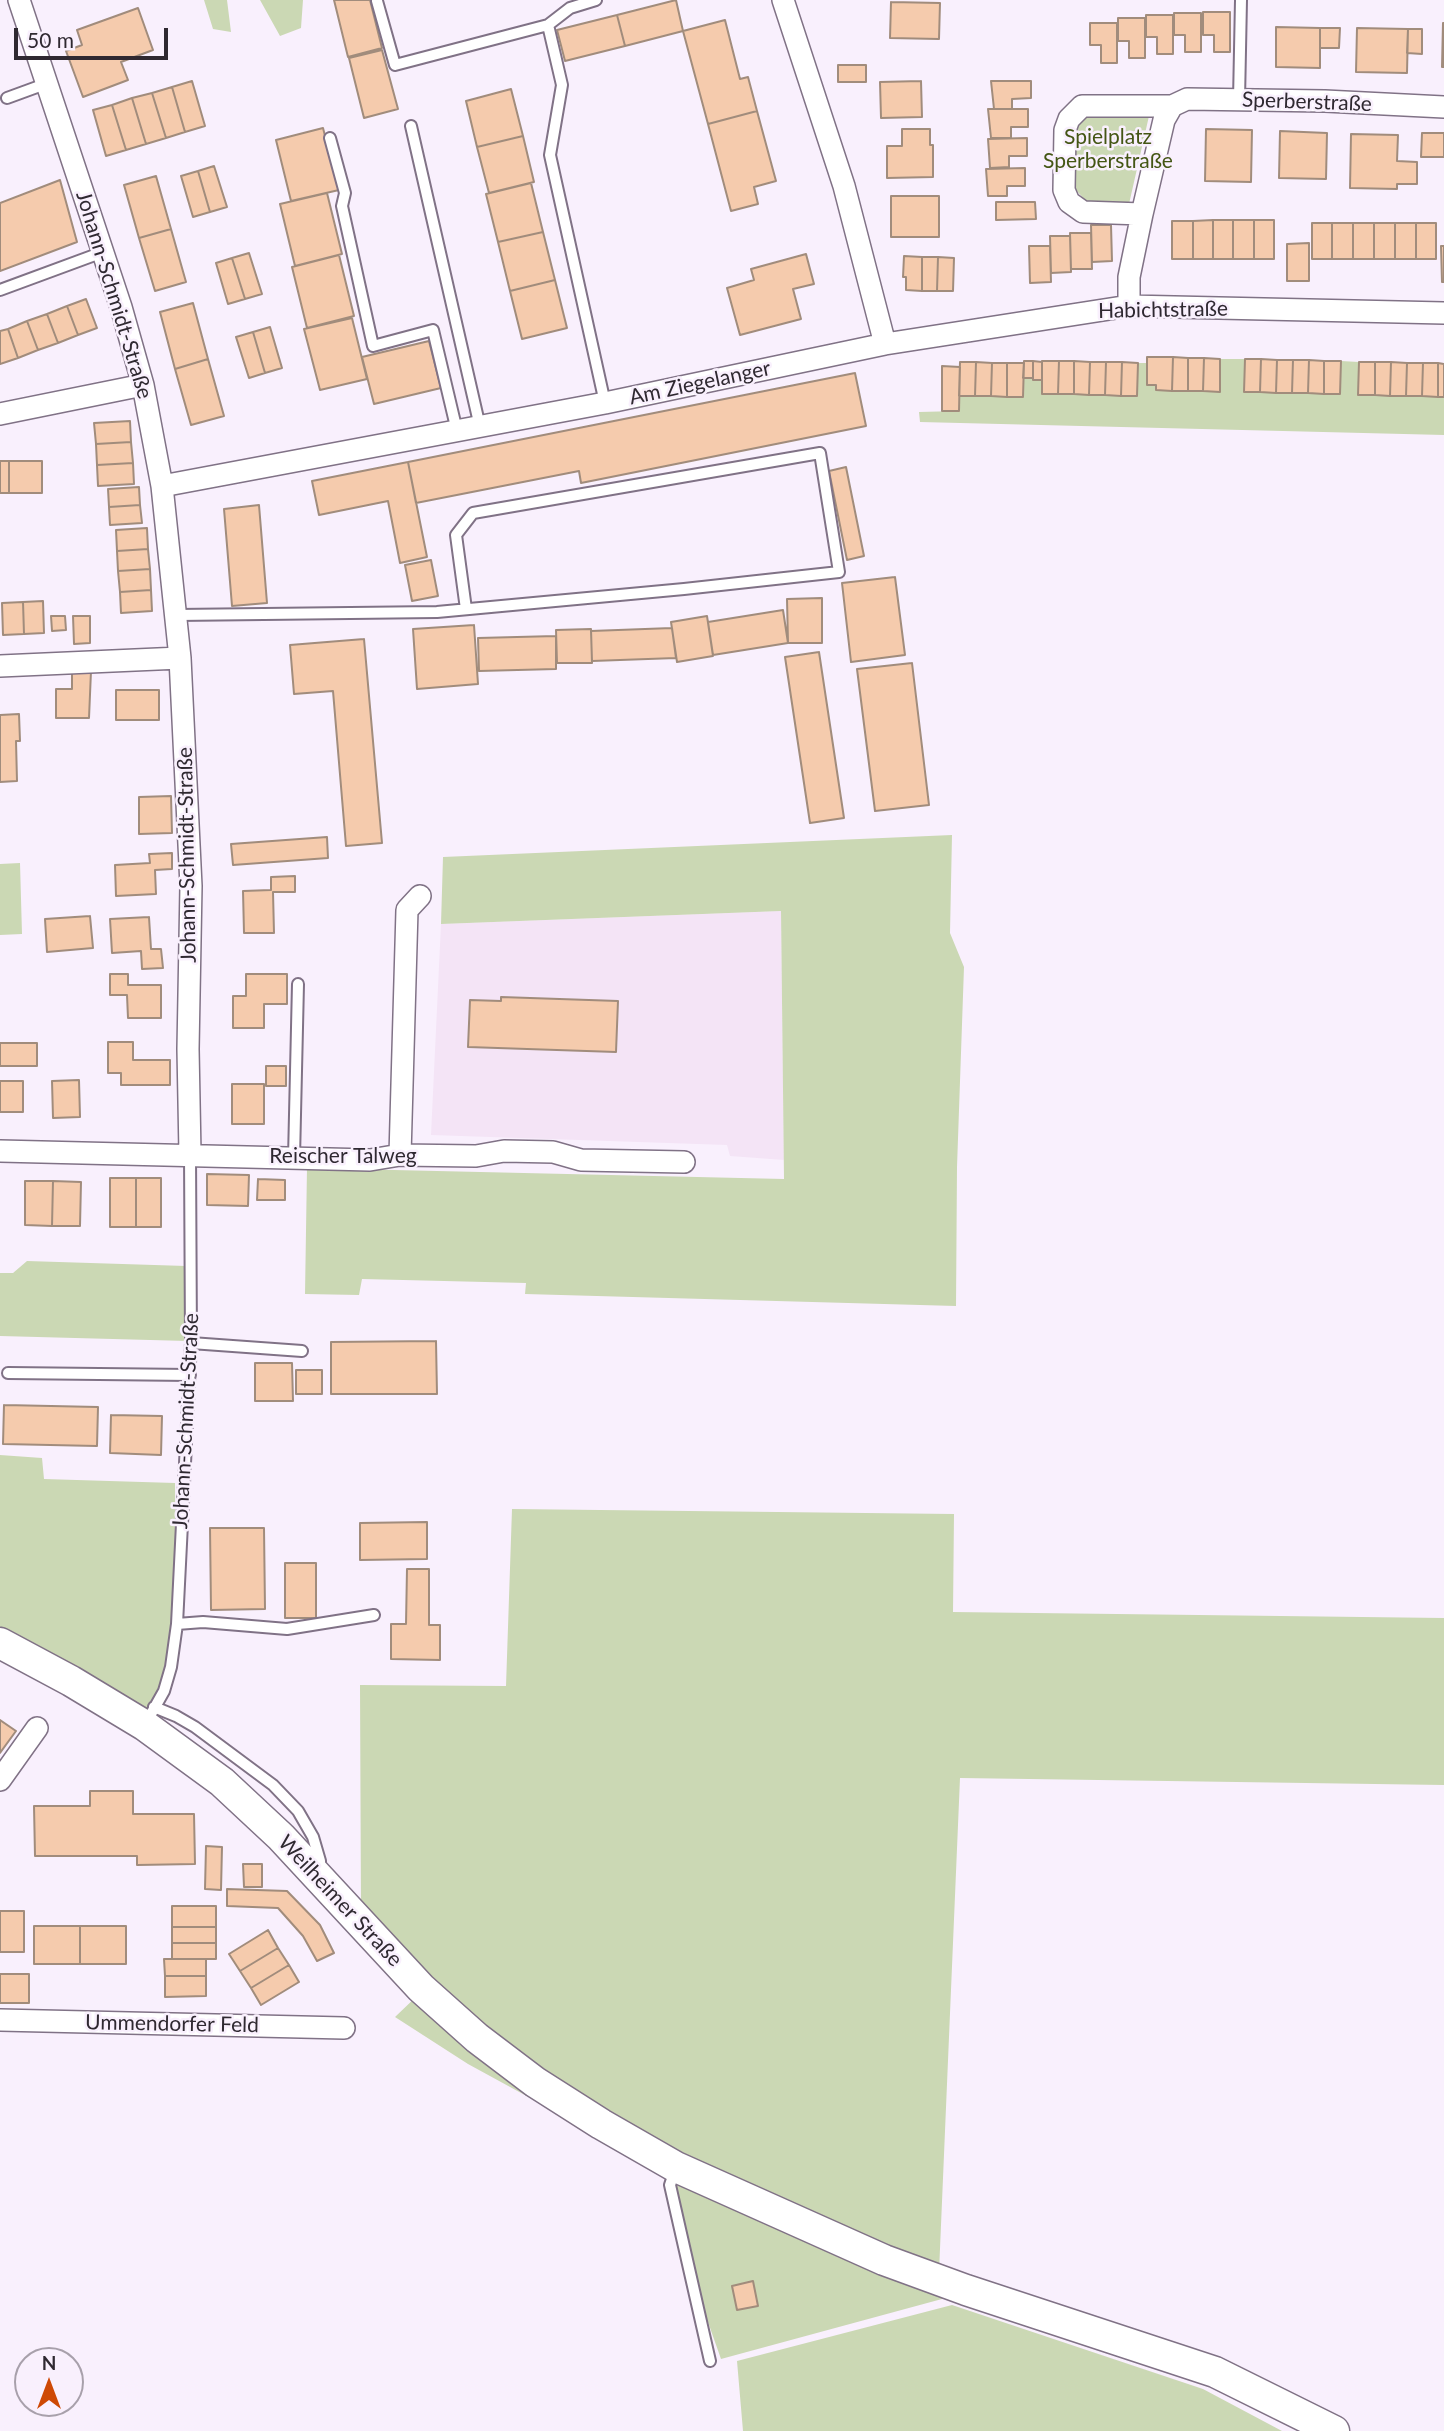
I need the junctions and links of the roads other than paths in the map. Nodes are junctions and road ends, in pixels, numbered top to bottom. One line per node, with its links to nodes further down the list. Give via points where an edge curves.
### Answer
1 (19, 0): 8 (street, Johann-Schmidt-Straße)
2 (596, 0): 6 (lane)
3 (783, 0): 20 (street, via 844,187)
4 (1241, 0): 10 (lane)
5 (377, 1): 7 (lane, via 395,65)
6 (569, 4): 7 (lane)
7 (548, 25): 22 (lane, via 562,85 550,155)
8 (48, 83): 9 (lane); 16 (street, Johann-Schmidt-Straße)
9 (7, 98)
10 (1240, 100): 11 (street, Sperberstraße, via 1188,99); 12 (street, Sperberstraße)
11 (1172, 106): 15 (street, via 1164,120); 15 (street, Sperberstraße, via 1088,105 1077,109 1065,130 1064,190 1069,202 1083,212)
12 (1444, 107)
13 (411, 126): 24 (lane)
14 (330, 138): 25 (lane, via 345,193 342,206 373,346 433,330)
15 (1142, 214): 18 (street, via 1129,277)
16 (103, 252): 17 (lane); 21 (street, Johann-Schmidt-Straße)
17 (0, 290)
18 (1129, 306): 19 (street, Habichtstraße); 20 (street, Habichtstraße)
19 (1444, 313)
20 (885, 344): 22 (street, Am Ziegelanger)
21 (143, 385): 23 (street); 26 (street, Johann-Schmidt-Straße)
22 (605, 403): 24 (street, Am Ziegelanger)
23 (0, 414)
24 (480, 427): 25 (street, Am Ziegelanger)
25 (457, 431): 26 (street, Am Ziegelanger)
26 (162, 486): 28 (street, Johann-Schmidt-Straße)
27 (466, 609): 27 (lane, via 839,572 820,453 473,513 456,535); 28 (lane)
28 (177, 615): 29 (street, Johann-Schmidt-Straße)
29 (180, 658): 30 (street); 34 (street, Johann-Schmidt-Straße, via 191,886)
30 (0, 666)
31 (420, 895): 35 (street, via 407,909)
32 (298, 984): 36 (lane)
33 (0, 1150): 34 (street, Reischer Talweg)
34 (190, 1154): 36 (street, Reischer Talweg); 38 (lane, Johann-Schmidt-Straße)
35 (400, 1155): 36 (street, Reischer Talweg, via 370,1160); 37 (street, Reischer Talweg, via 553,1152 581,1160)
36 (294, 1158)
37 (684, 1162)
38 (191, 1343): 39 (lane); 41 (lane, Johann-Schmidt-Straße)
39 (302, 1351)
40 (8, 1373): 41 (lane)
41 (190, 1375): 43 (lane, Johann-Schmidt-Straße)
42 (374, 1615): 43 (lane, via 287,1629)
43 (177, 1624): 45 (lane, Johann-Schmidt-Straße, via 164,1691)
44 (0, 1643): 45 (street, Weilheimer Straße)
45 (149, 1716): 50 (street, Weilheimer Straße, via 281,1837 421,1988 477,2038 536,2082)
46 (37, 1728): 47 (street)
47 (0, 1780)
48 (0, 2020): 49 (street, Ummendorfer Feld)
49 (344, 2028)
50 (676, 2167): 51 (lane, via 670,2185); 52 (street, Weilheimer Straße, via 884,2260 1215,2372)
51 (709, 2361)
52 (1334, 2431)

